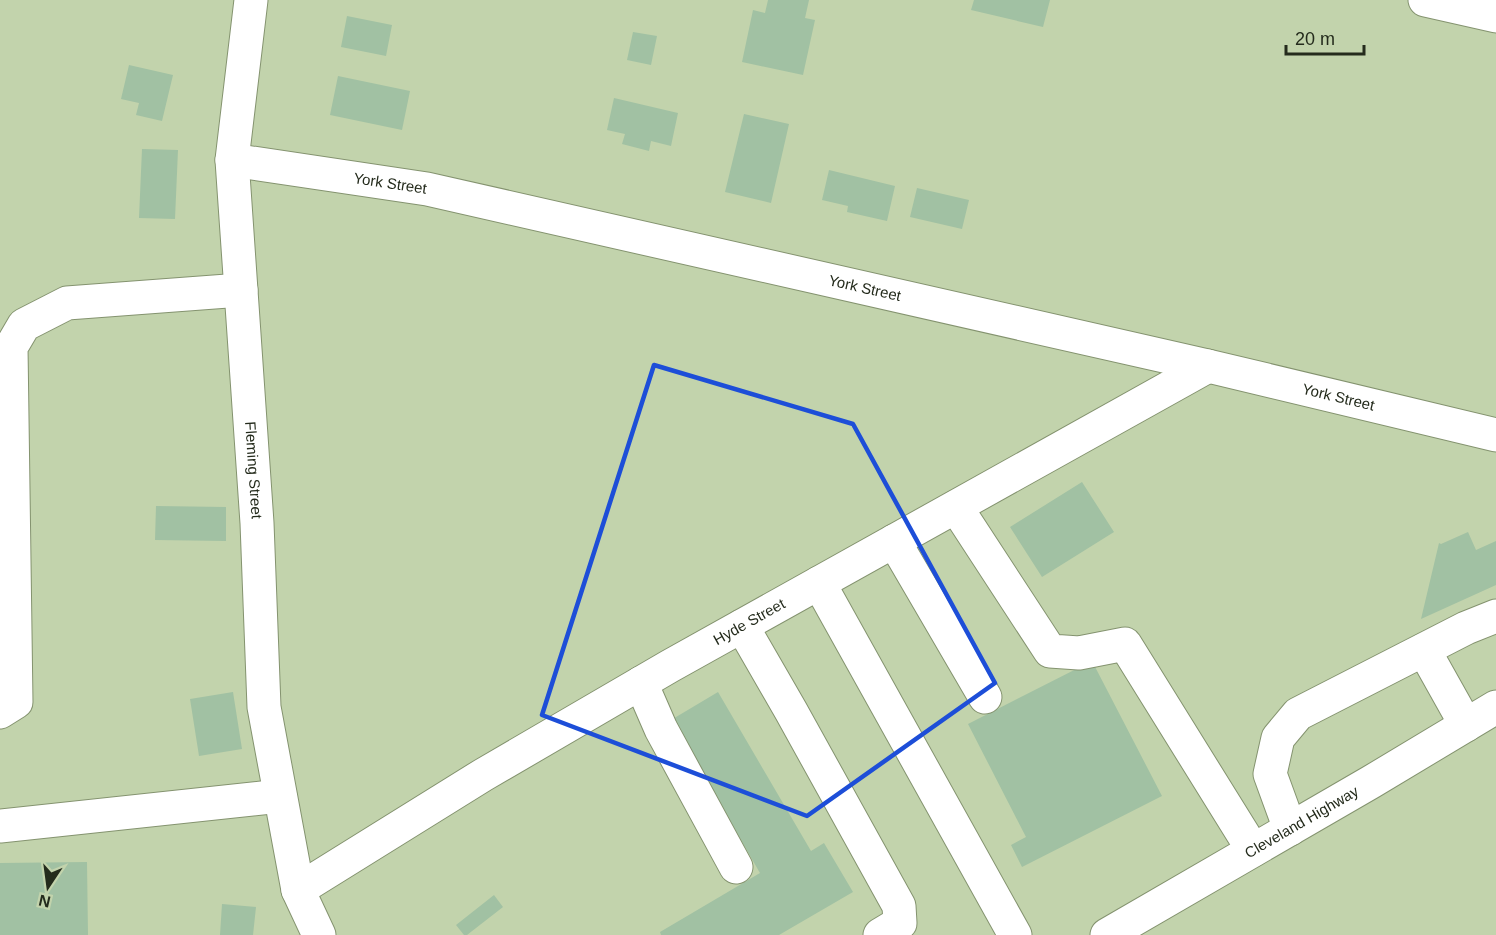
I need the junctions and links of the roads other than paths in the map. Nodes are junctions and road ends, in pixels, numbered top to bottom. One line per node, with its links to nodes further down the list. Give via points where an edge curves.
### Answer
1 (251, 0): 4 (street, Fleming Street)
2 (1425, 0): 3 (street)
3 (1496, 16)
4 (232, 160): 5 (street, Fleming Street); 6 (street, York Street, via 427,189)
5 (241, 290): 17 (street, via 67,303 24,325 11,347 16,702); 19 (street, Fleming Street, via 257,524 264,707)
6 (1208, 366): 7 (street, York Street); 8 (street, Hyde Street)
7 (1496, 435)
8 (956, 507): 9 (street, Hyde Street); 22 (street, via 1050,651 1079,653 1125,644)
9 (894, 541): 10 (street, Hyde Street); 15 (street)
10 (819, 583): 12 (street, Hyde Street); 27 (street)
11 (1496, 616): 13 (street)
12 (742, 626): 14 (street, Hyde Street); 26 (street, via 899,906 900,923)
13 (1424, 650): 18 (street); 21 (street, via 1298,714 1278,738 1270,774)
14 (640, 683): 23 (street); 24 (street, Hyde Street)
15 (985, 697)
16 (1496, 707): 18 (street, Cleveland Highway)
17 (0, 712)
18 (1466, 725): 21 (street, Cleveland Highway)
19 (280, 796): 20 (street); 24 (street, Fleming Street)
20 (0, 826)
21 (1290, 829): 22 (street, Cleveland Highway)
22 (1253, 850): 28 (street, Cleveland Highway)
23 (736, 867)
24 (298, 890): 25 (street, Fleming Street)
25 (319, 935)
26 (880, 935)
27 (1015, 935)
28 (1107, 935)

